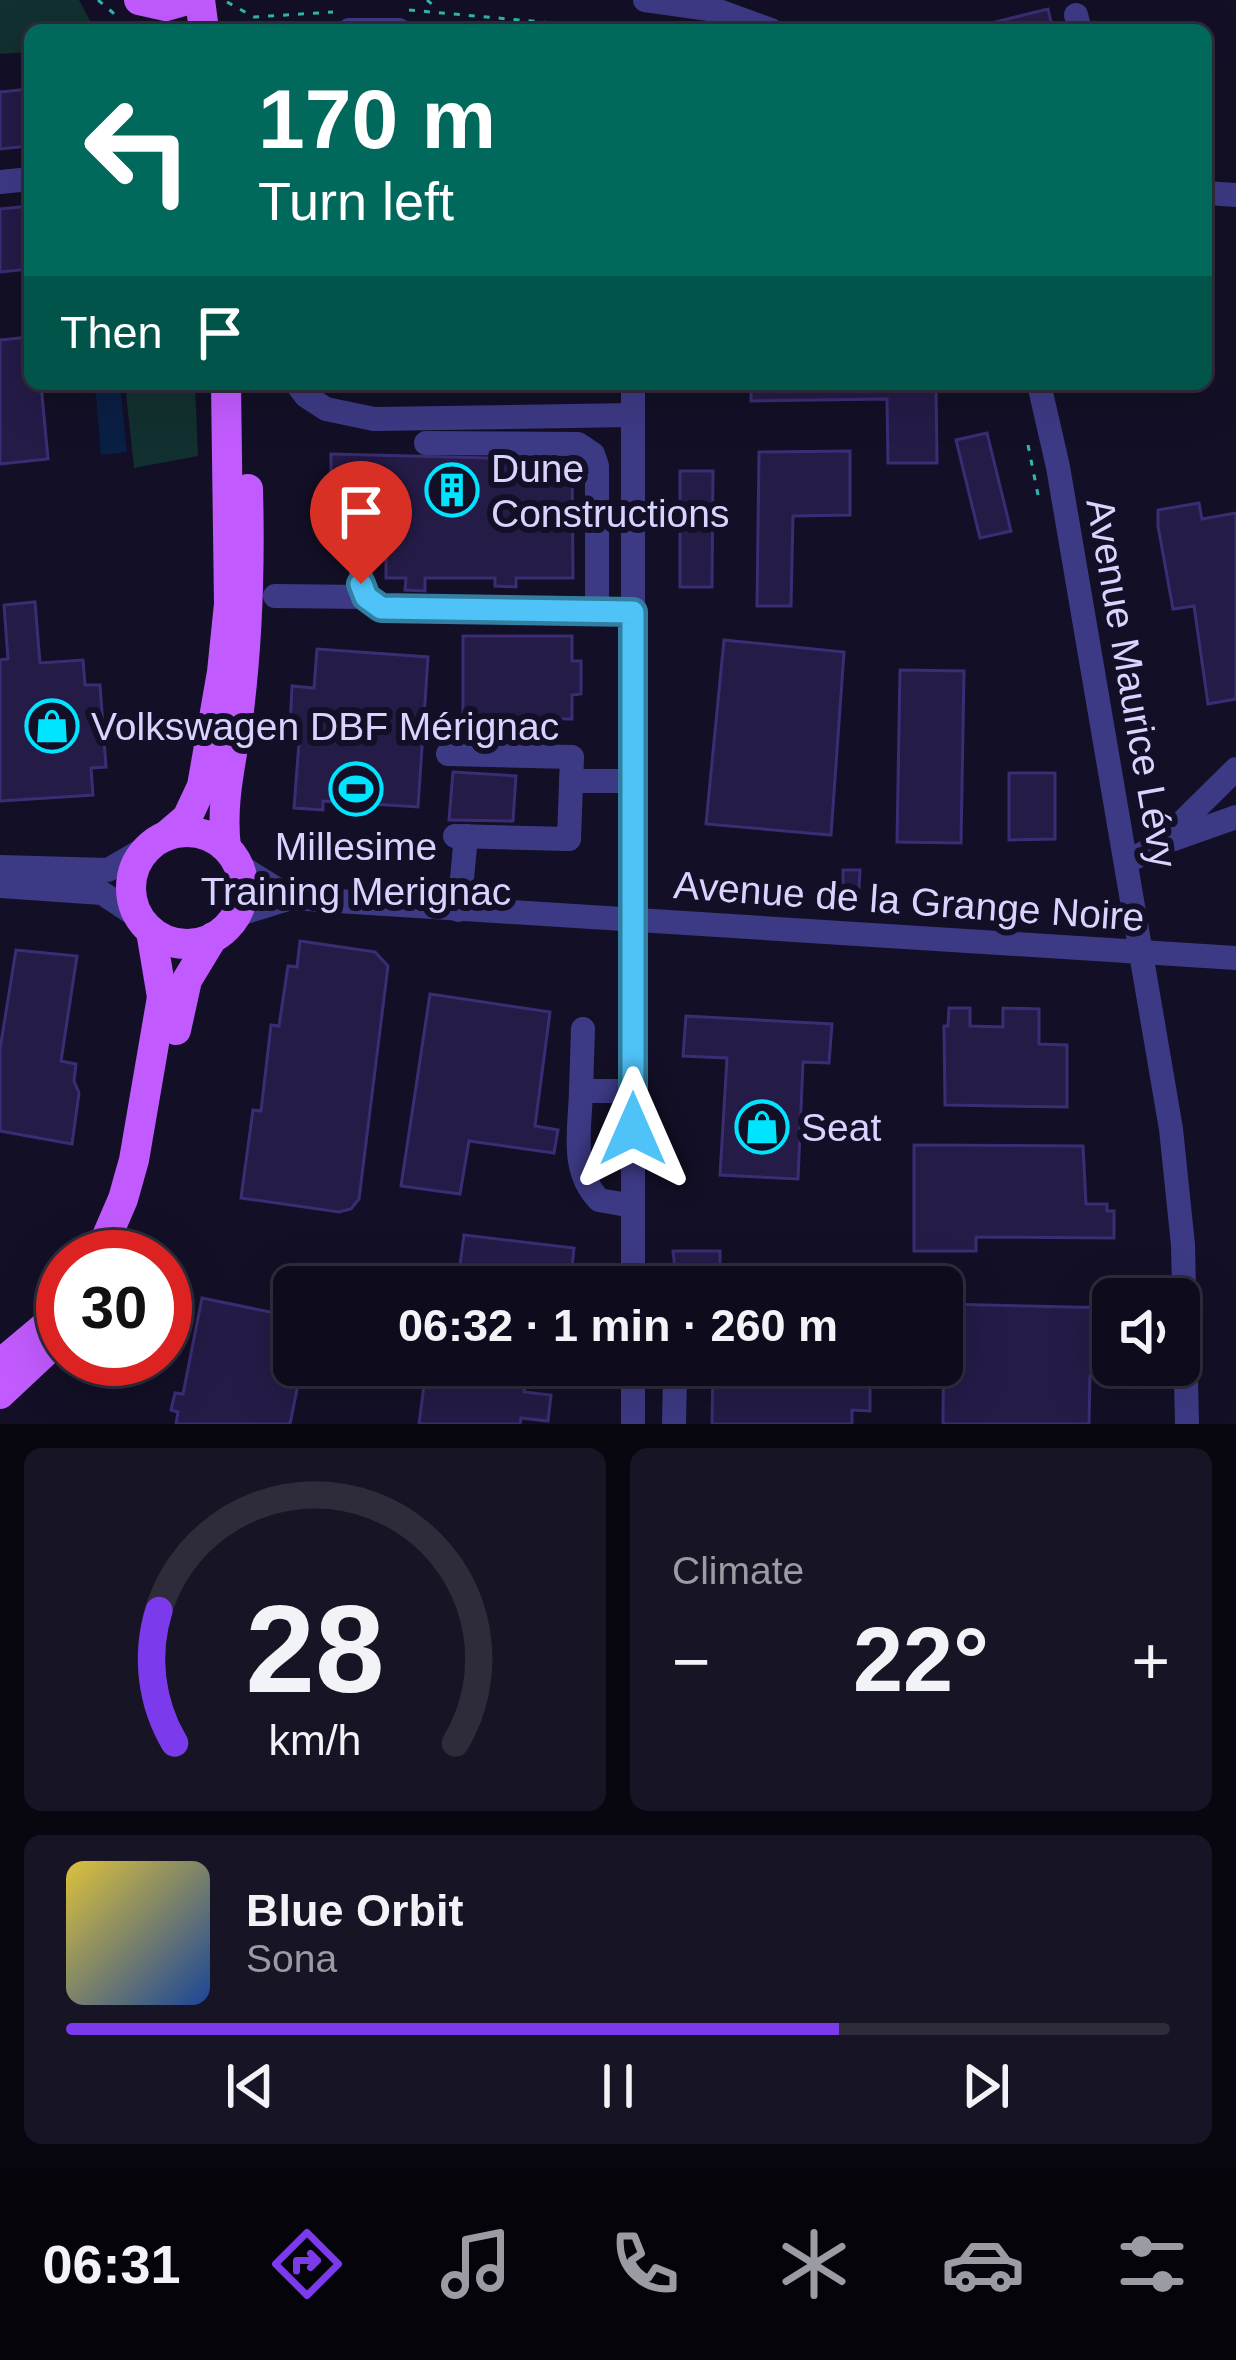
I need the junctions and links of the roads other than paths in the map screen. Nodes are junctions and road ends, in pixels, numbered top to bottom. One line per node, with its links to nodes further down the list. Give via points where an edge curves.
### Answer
1 (646, 0): 4 (street)
2 (395, 20): 3 (street)
3 (346, 21)
4 (754, 24)
5 (226, 390): 22 (main road, via 229,604 222,672 202,786 187,818)
6 (246, 390): 24 (main road, via 249,605 225,794)
7 (301, 390): 10 (street, via 326,409 374,419)
8 (633, 390): 10 (street)
9 (1041, 390): 25 (street, Avenue Maurice Lévy)
10 (633, 415): 16 (street)
11 (426, 442): 15 (street, via 587,448 597,466)
12 (361, 554): 14 (street)
13 (275, 596): 14 (street)
14 (366, 597): 15 (street, via 391,609)
15 (597, 611): 16 (street)
16 (633, 612): 20 (street)
17 (448, 754): 19 (street, via 572,757)
18 (1236, 769): 23 (street)
19 (571, 782): 20 (street); 29 (street, via 569,839 460,836)
20 (634, 782): 31 (street)
21 (1236, 817): 23 (street)
22 (157, 841): 24 (main road, via 197,832); 26 (street, via 108,870); 32 (main road, via 131,880)
23 (1160, 844): 25 (street)
24 (232, 856): 28 (street, Avenue de la Grange Noire); 30 (main road, via 243,882)
25 (1127, 862): 34 (street, Avenue Maurice Lévy)
26 (0, 867)
27 (0, 886): 32 (street, via 102,893)
28 (291, 898): 29 (street, Avenue de la Grange Noire); 30 (street, Avenue de la Grange Noire)
29 (459, 910): 31 (street, Avenue de la Grange Noire)
30 (236, 915): 33 (main road)
31 (633, 920): 34 (street, Avenue de la Grange Noire); 37 (street)
32 (146, 925): 33 (main road, via 182,944); 40 (main road, via 158,951 162,998 134,1160)
33 (213, 938): 41 (main road, via 180,1000 153,1161)
34 (1143, 952): 35 (street, Avenue de la Grange Noire); 51 (street, Avenue Maurice Lévy, via 1183,1245)
35 (1236, 958)
36 (583, 1029): 38 (street)
37 (633, 1090): 38 (street); 39 (street)
38 (581, 1091): 39 (street, via 583,1179 599,1200)
39 (633, 1206): 42 (street)
40 (110, 1230)
41 (130, 1230)
42 (633, 1266)
43 (36, 1334): 45 (main road)
44 (36, 1360): 48 (main road)
45 (0, 1364)
46 (633, 1386): 49 (street)
47 (675, 1386): 50 (street)
48 (0, 1394)
49 (633, 1424)
50 (674, 1424)
51 (1187, 1424)

